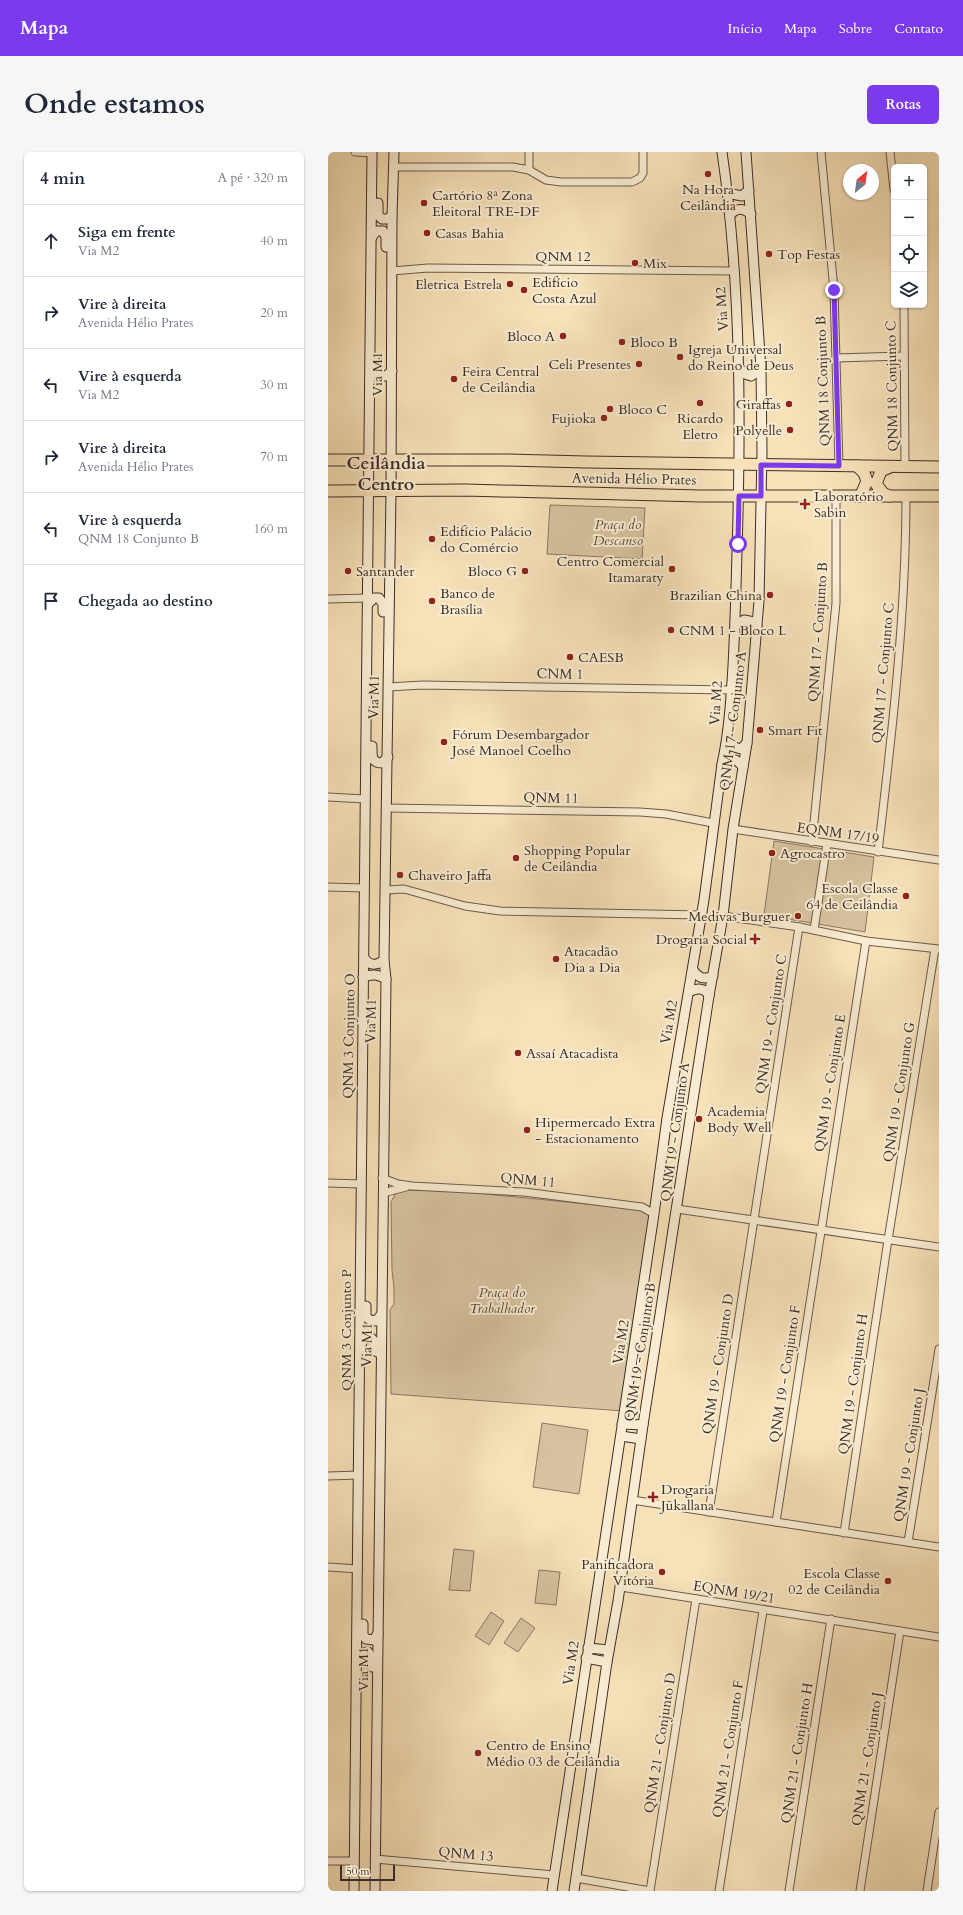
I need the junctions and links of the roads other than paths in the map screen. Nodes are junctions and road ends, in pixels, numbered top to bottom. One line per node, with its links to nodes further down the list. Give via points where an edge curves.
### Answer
1 (355, 152): 2 (street)
2 (374, 152): 17 (main road, via 378,215 384,220); 18 (main road, Via M1)
3 (394, 152): 11 (main road, Via M1)
4 (529, 152): 12 (street)
5 (643, 152): 12 (street, via 643,173 632,182 561,182 539,177)
6 (722, 152): 14 (main road, Via M2)
7 (746, 152): 13 (main road)
8 (821, 152): 25 (street, QNM 18 Conjunto B, via 834,290)
9 (890, 152): 10 (street)
10 (891, 164)
11 (394, 167): 12 (street, via 506,167); 17 (main road, Via M1)
12 (529, 170)
13 (749, 190): 14 (main road, via 742,196); 15 (main road)
14 (728, 191): 16 (main road, Via M2)
15 (751, 214): 16 (main road, via 738,209); 27 (main road)
16 (730, 215): 20 (main road, Via M2)
17 (392, 216): 19 (main road, Via M1)
18 (372, 238): 22 (main road, via 378,230 383,231 386,237 386,294); 23 (main road, Via M1)
19 (392, 271): 20 (street, QNM 12, via 428,268); 22 (main road, Via M1)
20 (733, 271): 26 (main road, Via M2)
21 (904, 308): 24 (street, QNM 18 Conjunto C)
22 (391, 318): 28 (main road, Via M1)
23 (370, 325): 28 (main road, via 376,345 376,372 384,377); 30 (main road, Via M1)
24 (904, 356): 25 (street); 37 (street, QNM 18 Conjunto C)
25 (836, 358): 34 (street, QNM 18 Conjunto B)
26 (740, 369): 27 (main road, via 748,376); 32 (main road, Via M2)
27 (761, 369): 33 (main road)
28 (392, 371): 31 (main road, Via M1)
29 (328, 460): 30 (main road, Avenida Hélio Prates)
30 (369, 460): 31 (main road, Avenida Hélio Prates); 40 (main road, Via M1)
31 (391, 461): 32 (main road, Avenida Hélio Prates); 41 (main road, Via M1)
32 (739, 464): 33 (main road, Avenida Hélio Prates); 44 (main road, Via M2)
33 (761, 465): 34 (main road, Avenida Hélio Prates); 45 (main road)
34 (839, 466): 35 (main road, Avenida Hélio Prates)
35 (857, 466): 36 (main road, Avenida Hélio Prates); 43 (main road, via 864,473 867,482)
36 (890, 467): 37 (main road, Avenida Hélio Prates); 46 (main road, via 881,471 876,484)
37 (906, 467): 38 (main road, Avenida Hélio Prates)
38 (939, 467)
39 (328, 491): 40 (main road, Avenida Hélio Prates)
40 (369, 492): 41 (main road, Avenida Hélio Prates); 50 (main road, Via M1)
41 (391, 492): 44 (main road, Avenida Hélio Prates, via 465,490); 53 (main road, Via M1)
42 (836, 495): 43 (main road, Avenida Hélio Prates); 45 (main road, Avenida Hélio Prates); 67 (street, QNM 17 - Conjunto B, via 836,603)
43 (861, 495): 46 (main road, Avenida Hélio Prates)
44 (739, 496): 45 (main road, Avenida Hélio Prates); 51 (main road, Via M2)
45 (761, 496): 52 (main road, QNM 17 - Conjunto A)
46 (889, 496): 47 (main road, Avenida Hélio Prates)
47 (906, 496): 48 (main road, Avenida Hélio Prates); 69 (street, QNM 17 - Conjunto C, via 896,697)
48 (939, 496)
49 (328, 599): 50 (street)
50 (368, 601): 53 (main road, via 376,598 383,602 383,635); 56 (main road, Via M1)
51 (736, 625): 52 (main road, via 744,620 754,622); 55 (main road, Via M2)
52 (757, 626): 58 (main road, QNM 17 - Conjunto A)
53 (389, 656): 54 (main road, Via M1)
54 (388, 687): 55 (street, CNM 1); 59 (main road, Via M1)
55 (731, 690): 57 (main road, Via M2)
56 (367, 707): 59 (main road, via 373,759 382,763); 63 (main road, Via M1)
57 (727, 742): 58 (main road, via 741,749); 60 (main road, Via M2)
58 (747, 743): 61 (main road, QNM 17 - Conjunto A)
59 (388, 757): 64 (main road, Via M1)
60 (722, 764): 61 (main road, via 732,759); 65 (main road, Via M2)
61 (743, 767): 66 (main road, QNM 17 - Conjunto A)
62 (328, 797): 63 (street)
63 (366, 799): 72 (main road, Via M1)
64 (387, 808): 65 (street, QNM 11, via 640,812); 73 (main road, Via M1)
65 (713, 823): 74 (main road, Via M2)
66 (733, 829): 67 (street, EQNM 17/19); 75 (main road)
67 (812, 842): 68 (street, EQNM 17/19)
68 (827, 843): 69 (street, EQNM 17/19); 77 (street)
69 (878, 852): 70 (street, EQNM 17/19)
70 (939, 860)
71 (328, 887): 72 (street)
72 (365, 888): 80 (main road, QNM 3 Conjunto O)
73 (386, 890): 74 (street, via 410,890 465,906 500,911); 81 (main road, Via M1)
74 (701, 914): 82 (main road, Via M2)
75 (723, 916): 76 (street); 83 (main road, QNM 19 - Conjunto A)
76 (799, 928): 77 (street); 97 (street, QNM 19 - Conjunto C)
77 (814, 930): 78 (street)
78 (866, 941): 79 (street); 98 (street, QNM 19 - Conjunto E)
79 (937, 949): 99 (street, QNM 19 - Conjunto G)
80 (364, 958): 81 (main road, via 374,965); 84 (main road, QNM 3 Conjunto O)
81 (384, 960): 85 (main road, Via M1)
82 (693, 970): 83 (main road, via 700,977); 86 (main road, Via M2)
83 (713, 976): 87 (main road, QNM 19 - Conjunto A)
84 (363, 977): 85 (main road, via 370,974); 90 (main road, QNM 3 Conjunto O)
85 (386, 979): 88 (main road, Via M1)
86 (689, 992): 87 (main road, via 701,989); 93 (main road, Via M2, via 667,1118)
87 (709, 996): 95 (main road, QNM 19 - Conjunto A)
88 (382, 1178): 91 (street, QNM 11); 92 (main road, Via M1)
89 (328, 1183): 90 (street)
90 (361, 1184): 101 (main road, QNM 3 Conjunto P)
91 (412, 1186): 92 (street, QNM 11); 94 (street, QNM 11, via 524,1192)
92 (383, 1193): 102 (main road, Via M1)
93 (657, 1199): 94 (street); 96 (main road, Via M2)
94 (642, 1207): 96 (street, QNM 11)
95 (677, 1210): 97 (street, QNM 19 - Conjunto A); 107 (main road, QNM 19 - Conjunto B)
96 (654, 1214): 106 (main road, Via M2)
97 (754, 1219): 98 (street, QNM 19 - Conjunto A); 113 (street, QNM 19 - Conjunto D)
98 (820, 1230): 99 (street, QNM 19 - Conjunto A); 114 (street, QNM 19 - Conjunto F)
99 (888, 1240): 100 (street, QNM 19 - Conjunto A); 115 (street, QNM 19 - Conjunto H)
100 (939, 1247)
101 (361, 1277): 102 (main road, via 366,1317 376,1321); 103 (main road, QNM 3 Conjunto P)
102 (381, 1315): 105 (main road, Via M1)
103 (361, 1345): 105 (main road, via 365,1338 370,1337 374,1340); 111 (main road, QNM 3 Conjunto P)
104 (939, 1349): 116 (street, QNM 19 - Conjunto J)
105 (381, 1365): 126 (main road, Via M1)
106 (622, 1424): 107 (main road); 108 (main road, Via M2)
107 (643, 1425): 109 (main road, QNM 19 - Conjunto B)
108 (621, 1436): 109 (main road); 128 (main road, Via M2)
109 (642, 1439): 112 (main road, QNM 19 - Conjunto B)
110 (328, 1476): 111 (street)
111 (359, 1476): 119 (main road)
112 (632, 1500): 113 (street); 120 (main road)
113 (709, 1512): 114 (street)
114 (776, 1522): 115 (street)
115 (844, 1533): 116 (street)
116 (908, 1542): 117 (street)
117 (939, 1547)
118 (328, 1567): 119 (street)
119 (358, 1569): 121 (main road)
120 (620, 1587): 122 (street, EQNM 19/21); 129 (main road)
121 (358, 1589): 126 (main road, via 363,1607 363,1635 366,1639 372,1640); 131 (main road)
122 (696, 1600): 123 (street, EQNM 19/21); 144 (street, QNM 21 - Conjunto D)
123 (763, 1611): 124 (street, EQNM 19/21); 145 (street, QNM 21 - Conjunto F)
124 (831, 1619): 125 (street, EQNM 19/21); 146 (street, QNM 21 - Conjunto H)
125 (900, 1631): 127 (street, EQNM 19/21); 147 (street, QNM 21 - Conjunto J)
126 (378, 1633): 133 (main road, Via M1)
127 (939, 1637)
128 (588, 1648): 129 (main road); 130 (main road, Via M2)
129 (609, 1650): 132 (main road)
130 (586, 1658): 132 (main road); 138 (main road, Via M2)
131 (357, 1659): 133 (main road, via 363,1652 368,1652 372,1656 372,1690); 137 (main road)
132 (607, 1662): 139 (main road)
133 (377, 1710): 135 (main road, Via M1)
134 (939, 1812): 148 (street)
135 (375, 1859): 138 (street, QNM 13); 141 (main road, Via M1)
136 (328, 1861): 137 (street)
137 (354, 1861): 140 (main road)
138 (554, 1876): 142 (main road, Via M2)
139 (576, 1878): 143 (main road); 144 (street)
140 (354, 1891)
141 (375, 1891)
142 (552, 1891)
143 (574, 1891)
144 (650, 1891)
145 (719, 1891)
146 (789, 1891)
147 (860, 1891)
148 (927, 1891)

